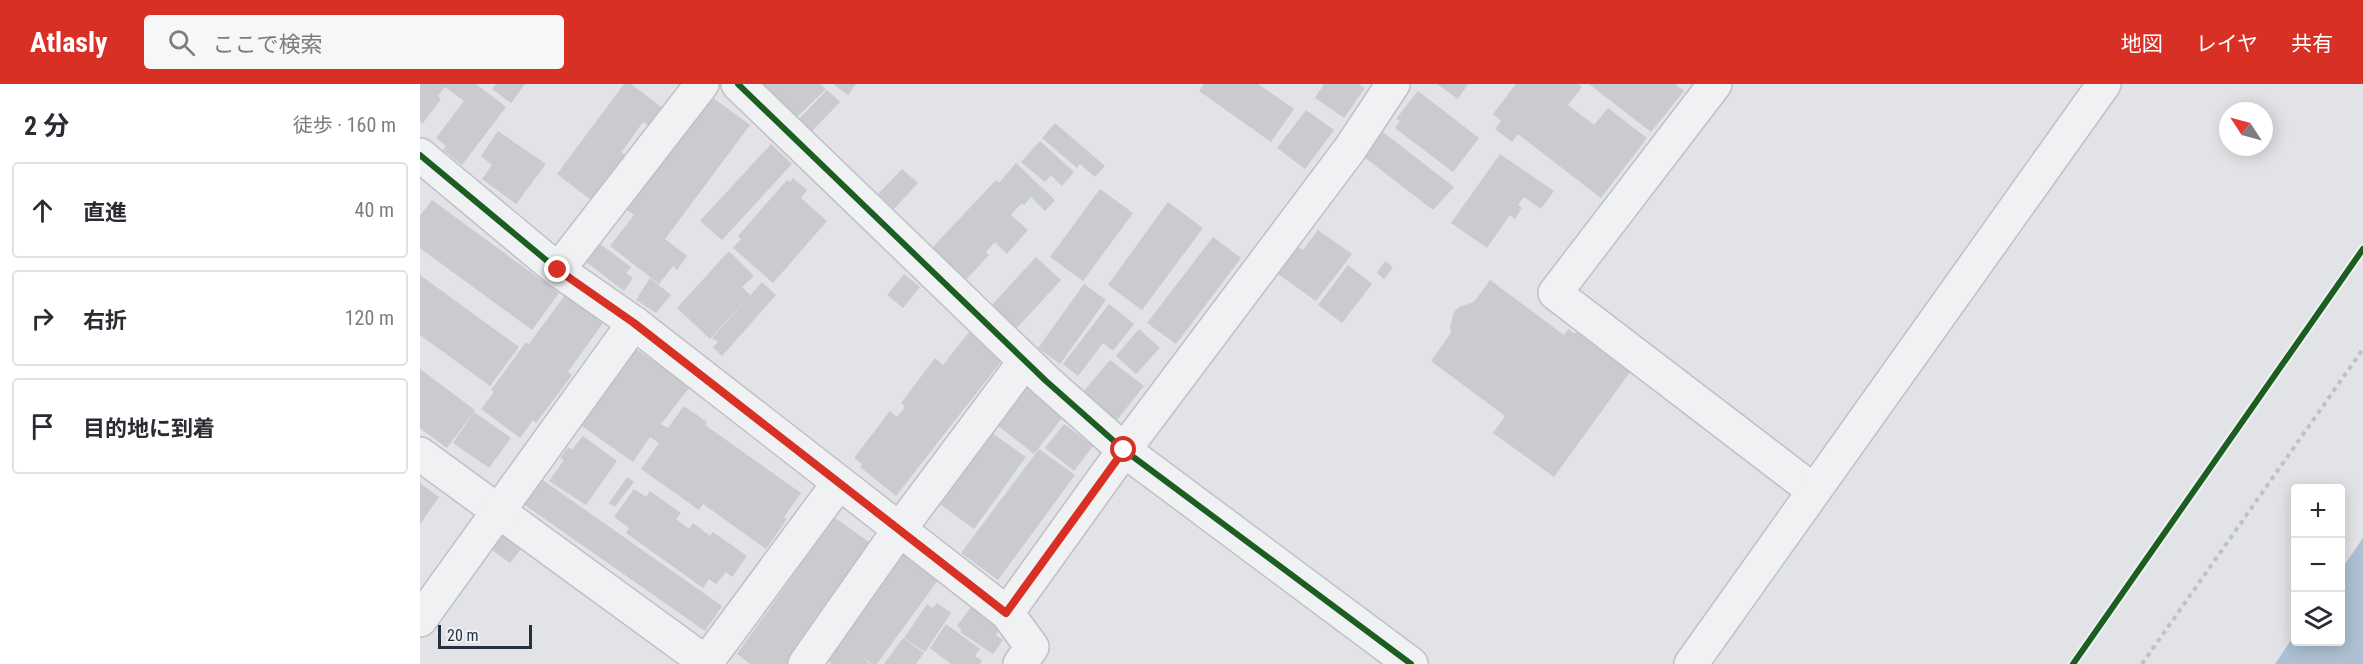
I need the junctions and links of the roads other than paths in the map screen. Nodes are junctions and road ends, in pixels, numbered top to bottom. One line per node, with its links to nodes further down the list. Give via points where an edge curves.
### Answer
1 (702, 84): 7 (street)
2 (738, 84): 9 (street)
3 (1393, 84): 10 (street, via 1350,149)
4 (1715, 84): 13 (street, via 1555,293)
5 (2104, 84): 13 (street)
6 (422, 162): 7 (street)
7 (558, 270): 8 (street)
8 (634, 323): 12 (street); 14 (street)
9 (1025, 361): 10 (street); 15 (street)
10 (1124, 450): 16 (street); 21 (street)
11 (420, 454): 14 (street)
12 (838, 484): 15 (street); 19 (street)
13 (1814, 491): 22 (street)
14 (498, 513): 17 (street); 19 (street)
15 (899, 530): 16 (street); 20 (street)
16 (1006, 613): 18 (street)
17 (420, 620)
18 (1034, 658)
19 (706, 664)
20 (805, 664)
21 (1411, 664)
22 (1691, 664)

